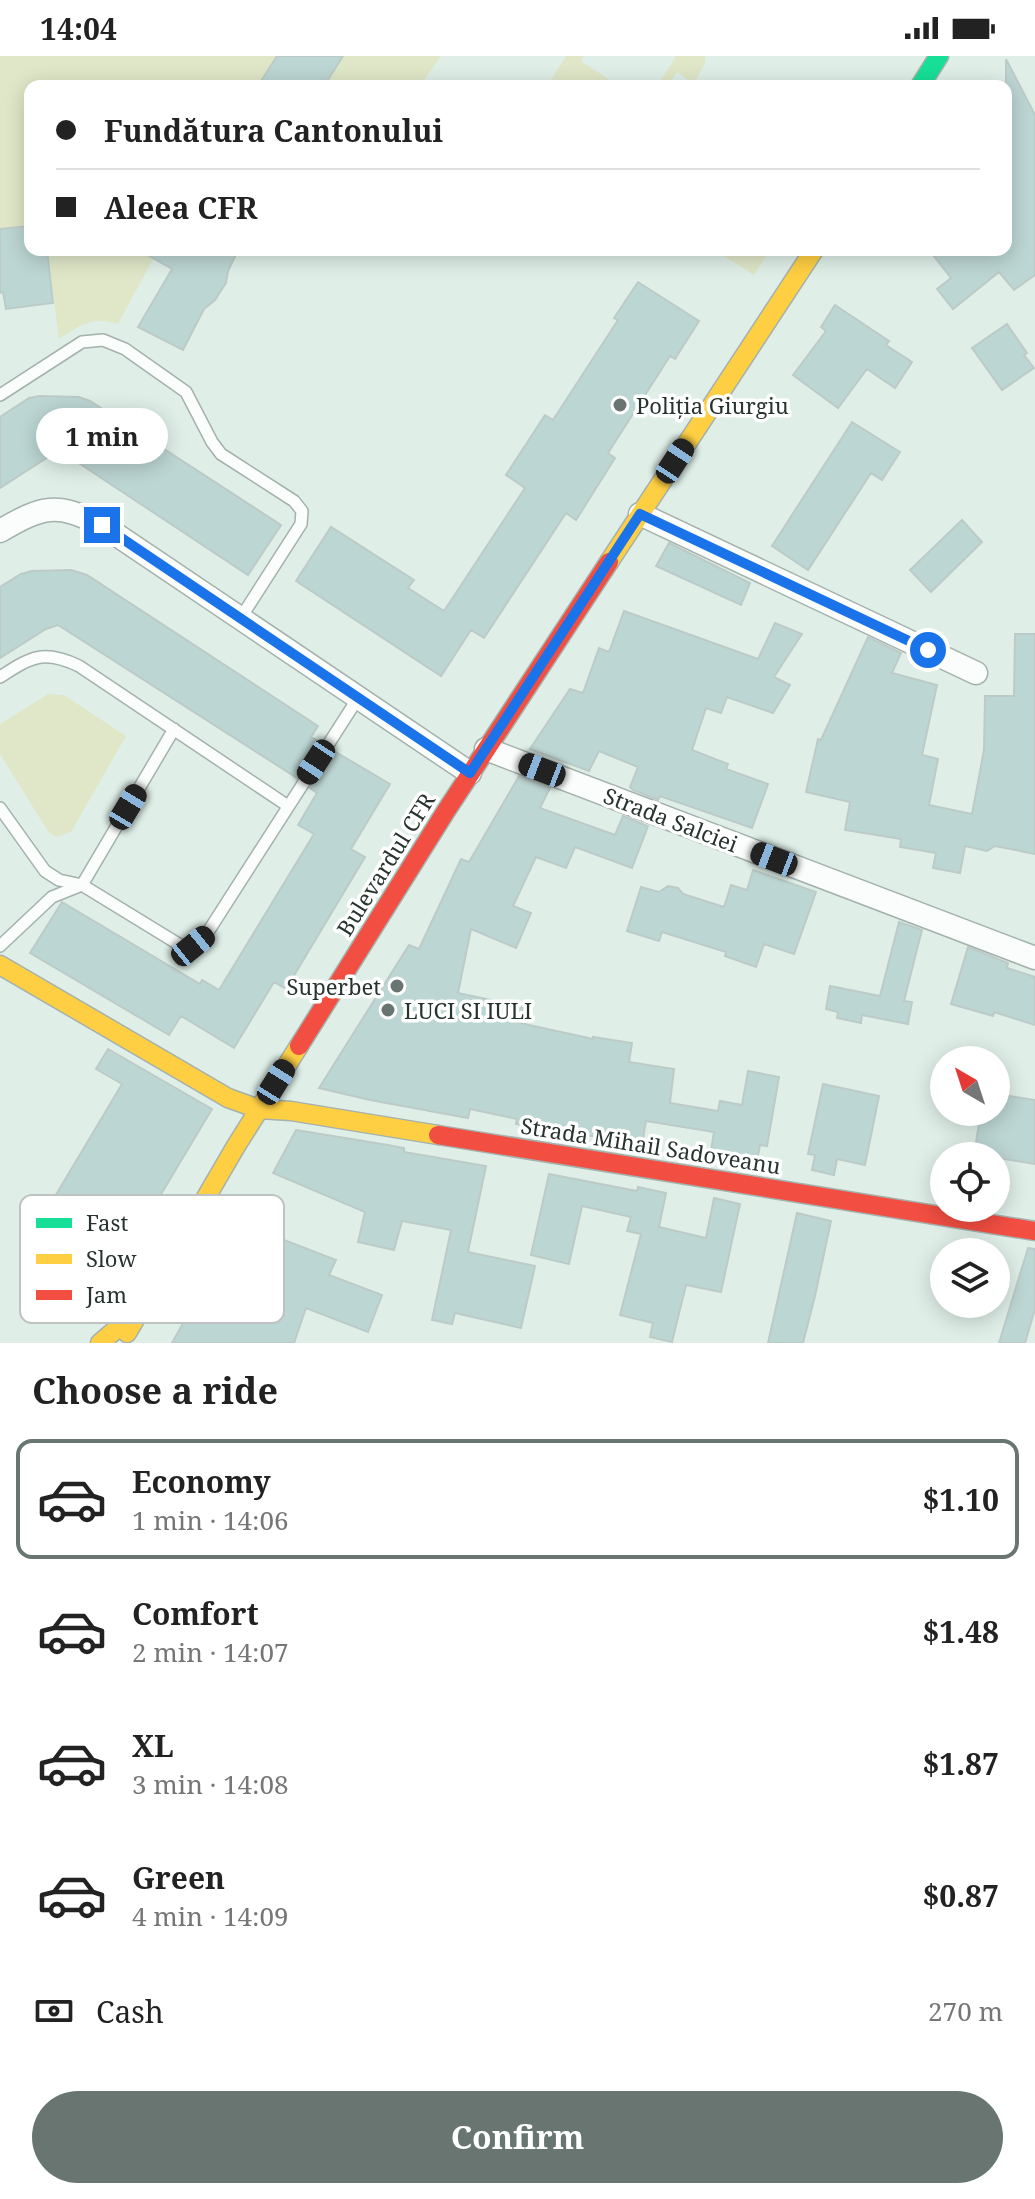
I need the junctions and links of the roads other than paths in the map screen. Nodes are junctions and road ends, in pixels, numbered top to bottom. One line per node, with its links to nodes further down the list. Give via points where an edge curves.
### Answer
1 (939, 56): 2 (main road)
2 (924, 80)
3 (810, 256): 5 (main road, Bulevardul CFR)
4 (0, 395): 7 (lane, via 82,342 103,340 125,349 186,392 221,454 302,511 301,524)
5 (640, 514): 8 (street); 12 (main road, Bulevardul CFR)
6 (0, 531): 7 (street, via 55,508 78,513)
7 (240, 619): 10 (street)
8 (976, 673)
9 (0, 677): 11 (lane, via 44,655 61,657)
10 (358, 698): 13 (street); 14 (lane)
11 (174, 729): 14 (lane); 16 (lane)
12 (486, 749): 13 (main road, Bulevardul CFR); 18 (street, Strada Salciei)
13 (470, 773): 20 (main road, Bulevardul CFR)
14 (288, 806): 16 (lane, via 206,935 193,946 180,945)
15 (0, 808): 16 (lane, via 45,871)
16 (82, 885): 17 (lane, via 52,897)
17 (0, 946)
18 (1035, 958)
19 (0, 965): 20 (main road, Strada Mihail Sadoveanu, via 228,1098)
20 (259, 1109): 21 (main road, Bulevardul CFR); 22 (main road, Strada Mihail Sadoveanu)
21 (208, 1195)
22 (1035, 1231)
23 (124, 1323): 26 (main road)
24 (129, 1323): 27 (main road, Bulevardul CFR)
25 (132, 1323): 28 (main road, Bulevardul CFR)
26 (100, 1343)
27 (113, 1343)
28 (122, 1343)

